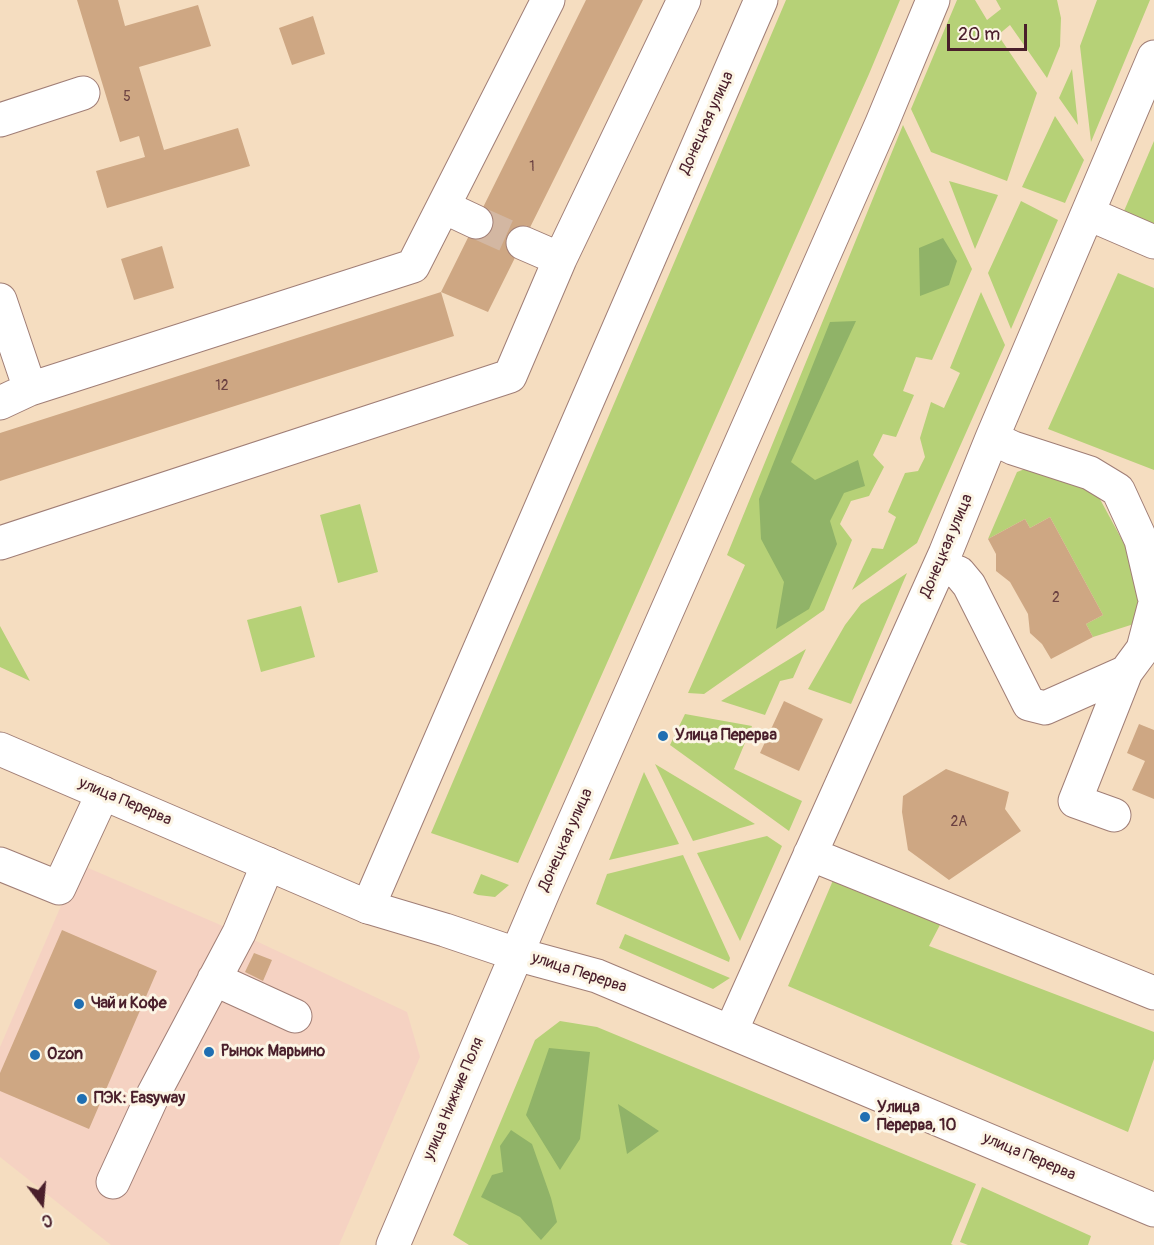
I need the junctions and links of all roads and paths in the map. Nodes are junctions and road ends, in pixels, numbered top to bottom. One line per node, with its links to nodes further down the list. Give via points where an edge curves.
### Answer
1 (548, 0): 8 (street)
2 (684, 0): 13 (street)
3 (761, 0): 29 (street, Донецкая улица)
4 (933, 0): 30 (street, Донецкая улица)
5 (1154, 57): 9 (street, Донецкая улица)
6 (83, 93): 7 (street)
7 (0, 120)
8 (444, 207): 10 (street); 15 (street, via 413,266)
9 (1089, 214): 11 (street); 17 (street, Донецкая улица)
10 (476, 222)
11 (1154, 242)
12 (523, 243): 13 (street)
13 (560, 259): 18 (street, via 510,376)
14 (0, 300): 15 (street)
15 (30, 389): 16 (street)
16 (0, 403)
17 (992, 438): 19 (street, Донецкая улица); 20 (street, via 1090,473 1118,490 1141,540)
18 (0, 543)
19 (940, 566): 22 (street, via 959,573 969,585 1029,704 1043,714); 26 (street, Донецкая улица)
20 (1154, 596)
21 (1154, 608): 22 (street)
22 (1141, 660): 25 (street, via 1075,801)
23 (0, 749): 24 (street, улица Перерва)
24 (103, 793): 27 (street, via 59,888); 28 (street, улица Перерва)
25 (1114, 815)
26 (810, 854): 32 (street); 34 (street, Донецкая улица)
27 (0, 864)
28 (268, 864): 29 (street, улица Перерва); 31 (street, via 239,933)
29 (368, 907): 30 (street, улица Перерва)
30 (516, 954): 34 (street, улица Перерва, via 597,976); 37 (street, улица Нижние Поля)
31 (214, 978): 33 (street); 35 (street)
32 (1154, 993)
33 (295, 1016)
34 (731, 1031): 36 (street, улица Перерва)
35 (113, 1182)
36 (1151, 1199)
37 (393, 1245)

